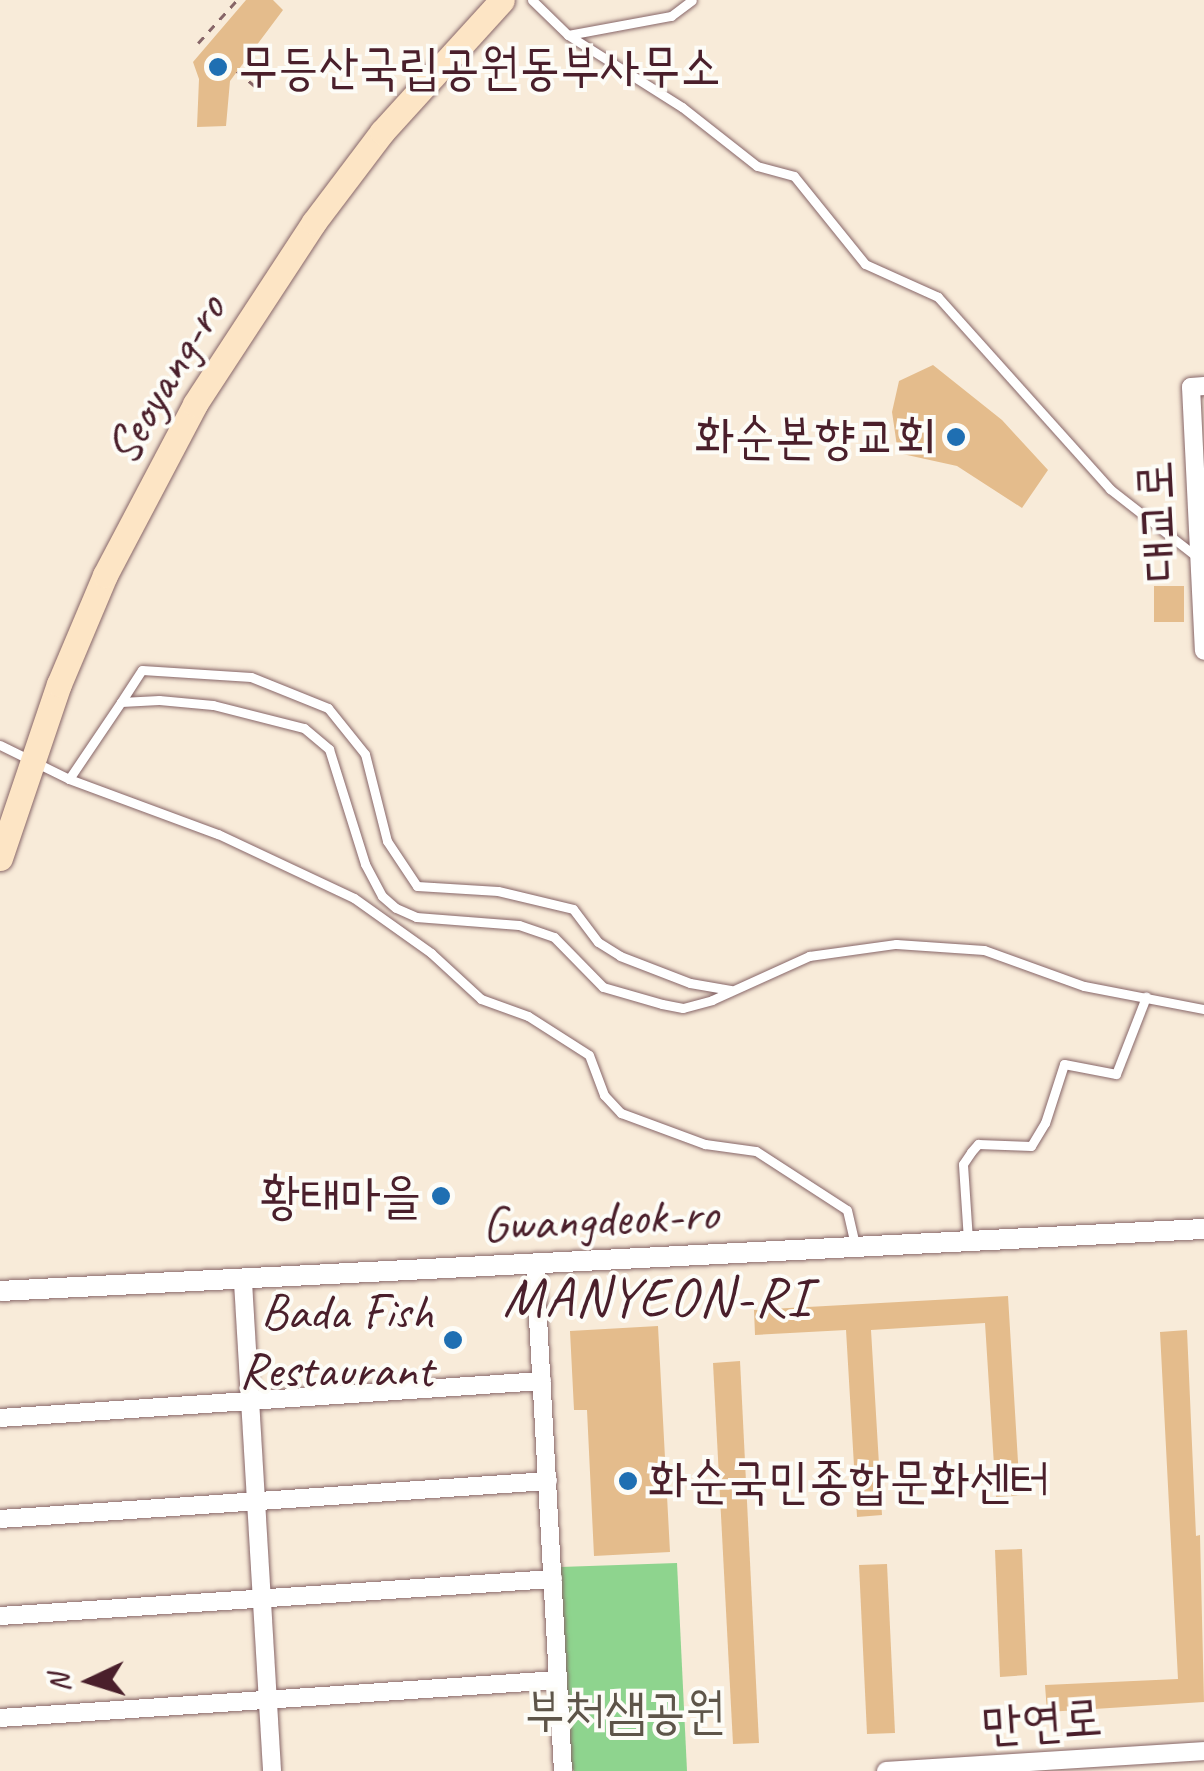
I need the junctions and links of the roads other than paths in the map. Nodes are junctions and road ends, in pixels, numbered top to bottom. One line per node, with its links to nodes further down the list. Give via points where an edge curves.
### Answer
1 (501, 0): 10 (main road, Seoyang-ro, via 370,148 195,404 105,575)
2 (532, 0): 4 (lane)
3 (692, 0): 4 (lane, via 671,16)
4 (568, 36): 6 (lane, via 682,107 757,166 794,176 865,264 938,297 1110,489)
5 (1197, 387): 6 (street, 대교로)
6 (1199, 558): 7 (street, 대교로)
7 (1204, 651)
8 (121, 702): 11 (lane); 13 (lane, via 213,705 304,728 329,749 365,864 396,908 416,917 518,925 554,938 603,987 662,1004 682,1008); 13 (lane, via 142,670 251,677 328,708 365,754 387,841 417,886 498,891 574,908 598,942 620,956)
9 (0, 746): 10 (lane)
10 (32, 760): 11 (lane); 12 (main road, Seoyang-ro)
11 (69, 780): 18 (lane, via 218,834 354,898 481,998 528,1016 590,1055 604,1095 621,1113 705,1144 756,1152 848,1210)
12 (0, 858)
13 (732, 991): 14 (lane, via 809,956 896,944 984,950 1056,978)
14 (1146, 997): 15 (lane); 17 (lane, via 1116,1074 1064,1064 1031,1146 978,1144 962,1164)
15 (1204, 1010)
16 (1204, 1229): 17 (street, Gwangdeok-ro)
17 (968, 1240): 18 (street, Gwangdeok-ro)
18 (855, 1246): 19 (street, Gwangdeok-ro)
19 (536, 1264): 20 (street, Gwangdeok-ro); 22 (street)
20 (243, 1282): 21 (street, Gwangdeok-ro); 23 (street)
21 (0, 1291)
22 (542, 1381): 23 (street); 25 (street)
23 (250, 1402): 24 (street); 26 (street)
24 (0, 1418)
25 (548, 1481): 26 (street); 28 (street)
26 (256, 1502): 27 (street); 29 (street)
27 (0, 1518)
28 (554, 1579): 29 (street); 31 (street)
29 (262, 1600): 30 (street); 32 (street)
30 (0, 1616)
31 (558, 1680): 32 (street); 37 (street)
32 (268, 1702): 33 (street); 36 (street)
33 (0, 1718)
34 (1204, 1751): 35 (street, 만연로)
35 (1093, 1764): 38 (street, 만연로)
36 (272, 1771)
37 (563, 1771)
38 (886, 1771)

